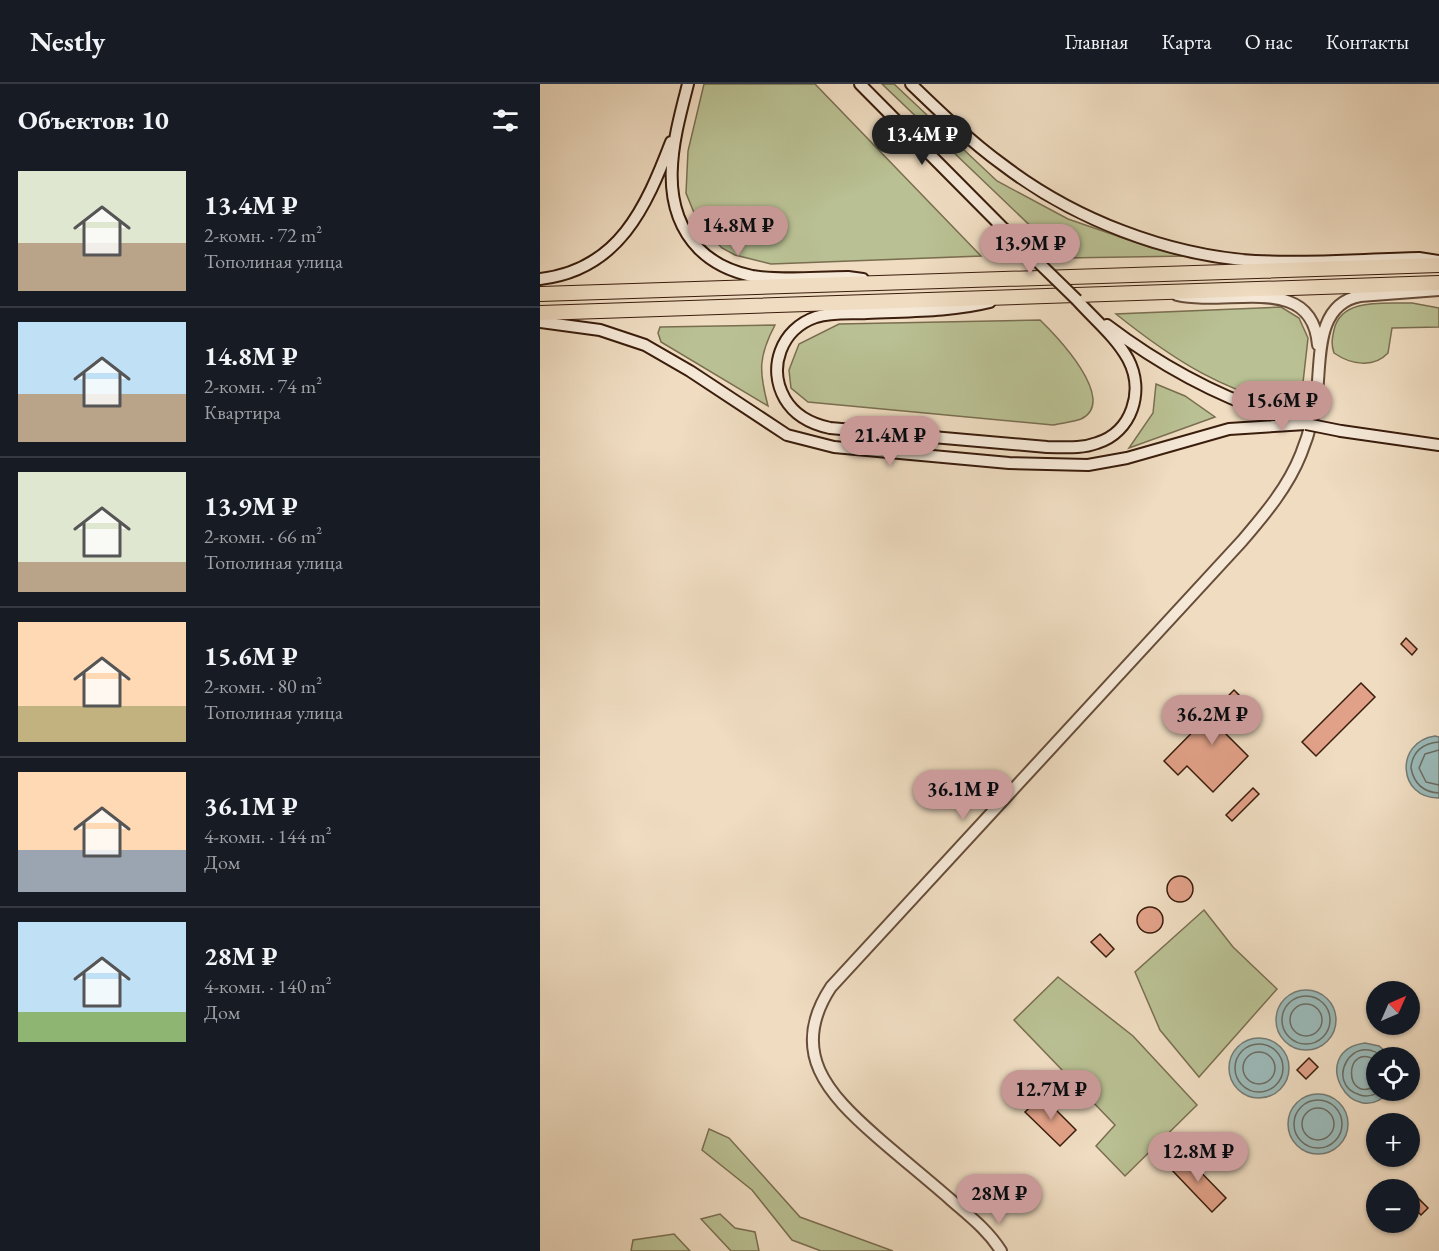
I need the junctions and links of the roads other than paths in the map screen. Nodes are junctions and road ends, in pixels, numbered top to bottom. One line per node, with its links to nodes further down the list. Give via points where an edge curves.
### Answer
1 (688, 84): 4 (main road)
2 (860, 84): 15 (main road, bridge)
3 (910, 84): 5 (main road, via 979,147 1024,181 1097,222 1190,250 1257,261 1419,258)
4 (679, 122): 6 (main road, via 648,198 622,236 583,267); 8 (main road, via 672,170 674,207 688,236 710,258 752,276 848,277)
5 (1439, 263): 8 (highway)
6 (540, 279)
7 (1439, 283): 10 (highway)
8 (889, 284): 11 (highway)
9 (1439, 290): 16 (main road, via 1348,299 1327,321)
10 (1163, 292): 12 (highway); 16 (main road, via 1195,299 1293,301 1304,309 1314,325)
11 (540, 294)
12 (1011, 297): 13 (highway); 15 (main road, via 963,309 817,317 801,325 783,345 777,360 779,385 794,411 810,422 830,428 1011,444 1090,445 1104,440 1124,424 1136,395 1128,359)
13 (540, 313)
14 (540, 322): 17 (main road, via 588,327 631,339 690,371 779,431 802,441 834,447 1009,463 1088,465 1229,429)
15 (1108, 329): 17 (main road, via 1221,395)
16 (1319, 364): 19 (main road, via 1315,406 1302,453 1263,517 831,987 816,1012 812,1038 816,1064 835,1099 976,1222)
17 (1306, 424): 18 (main road, bridge)
18 (1439, 444)
19 (1001, 1251)

